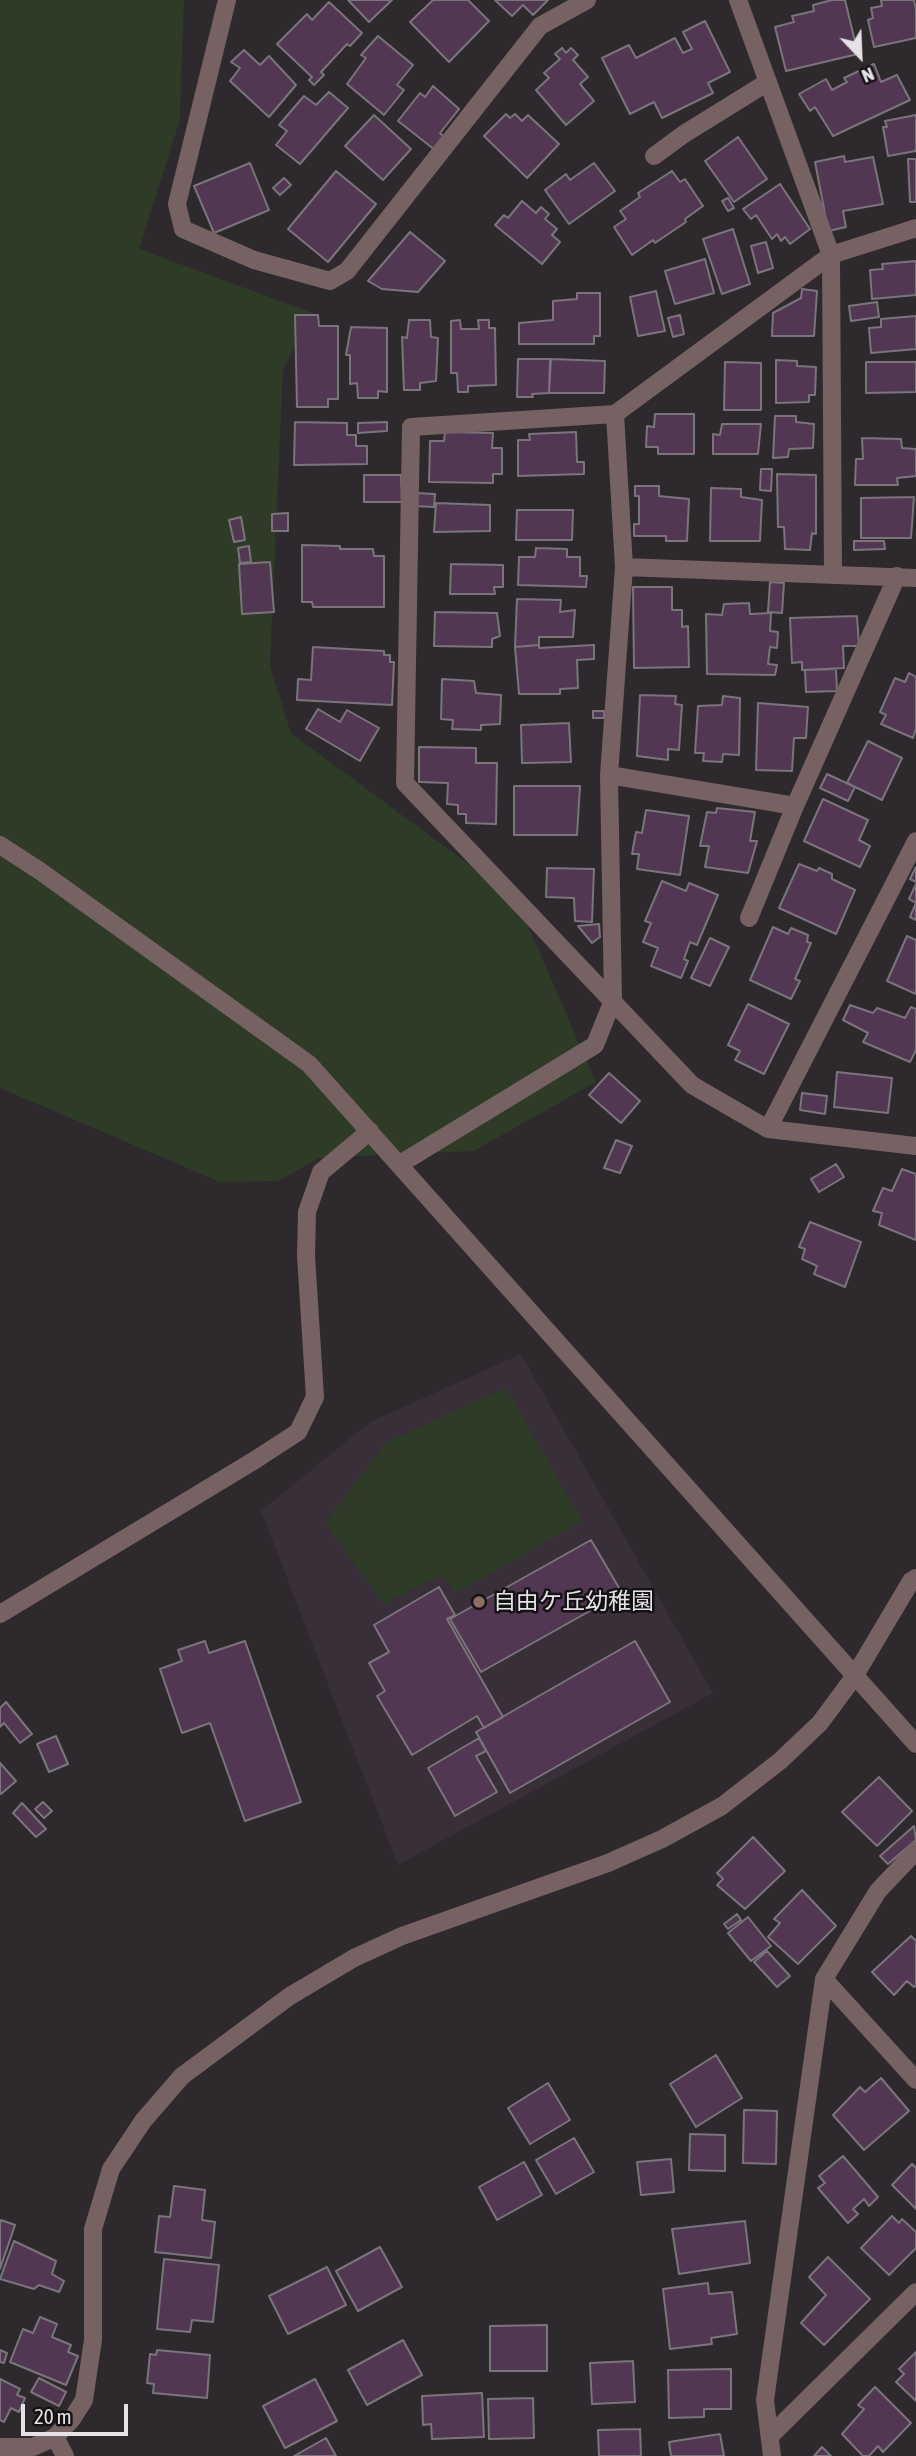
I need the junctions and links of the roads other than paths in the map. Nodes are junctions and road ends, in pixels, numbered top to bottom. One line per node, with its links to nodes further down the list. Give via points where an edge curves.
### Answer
1 (227, 0): 2 (street, via 177,204 183,229 254,260 330,281 347,271 540,26)
2 (587, 0)
3 (738, 0): 4 (street)
4 (768, 82): 5 (street); 7 (street)
5 (654, 156)
6 (916, 228): 7 (street)
7 (831, 255): 8 (street); 10 (street)
8 (615, 414): 9 (street); 18 (street, via 411,427 405,783)
9 (624, 567): 10 (street); 13 (street)
10 (833, 574): 11 (street)
11 (897, 576): 12 (street); 14 (street)
12 (916, 578)
13 (609, 775): 14 (street); 18 (street)
14 (795, 806): 17 (street)
15 (916, 841): 19 (street)
16 (0, 845): 20 (street, via 309,1065)
17 (750, 918)
18 (613, 1000): 19 (street, via 692,1084); 22 (street, via 594,1045)
19 (768, 1129): 21 (street)
20 (370, 1131): 22 (street); 24 (street, via 321,1172 307,1212 315,1397 298,1432)
21 (916, 1146)
22 (400, 1164): 25 (street)
23 (916, 1578): 25 (street)
24 (0, 1614)
25 (854, 1677): 26 (street); 32 (street, via 820,1723 722,1805 608,1863 402,1936 354,1958 290,1996 182,2076 143,2121 111,2169 93,2229 93,2340 84,2400)
26 (916, 1744)
27 (916, 1851): 28 (street, via 878,1891)
28 (824, 1979): 29 (street); 31 (street, via 765,2400)
29 (916, 2080)
30 (916, 2292): 31 (street)
31 (770, 2436): 35 (street)
32 (55, 2437): 33 (street, via 33,2447); 34 (street)
33 (0, 2448)
34 (65, 2456)
35 (772, 2456)

